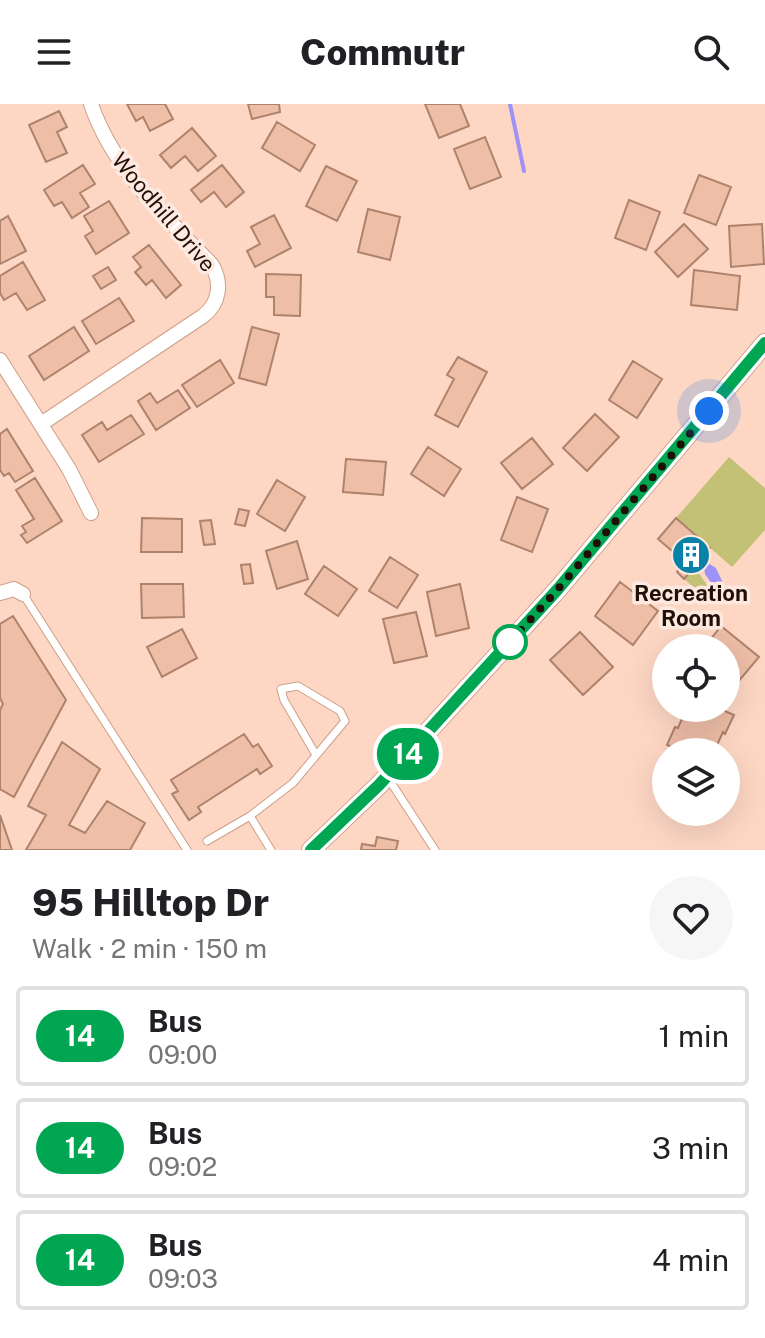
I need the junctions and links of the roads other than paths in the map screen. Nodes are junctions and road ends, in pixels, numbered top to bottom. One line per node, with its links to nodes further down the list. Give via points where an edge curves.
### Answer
1 (91, 104): 4 (street, Woodhill Drive, via 125,170 212,265 218,292 203,316)
2 (765, 343): 9 (main road, via 558,589)
3 (0, 360): 4 (street)
4 (41, 424): 5 (street)
5 (91, 513)
6 (0, 593): 7 (street, via 14,589)
7 (23, 594): 12 (lane)
8 (316, 755): 8 (lane, via 345,721 340,711 298,686 281,689); 10 (lane, via 293,783)
9 (387, 776): 14 (main road); 15 (lane)
10 (250, 816): 11 (lane); 13 (lane)
11 (207, 841)
12 (187, 850)
13 (271, 850)
14 (311, 850)
15 (435, 850)

